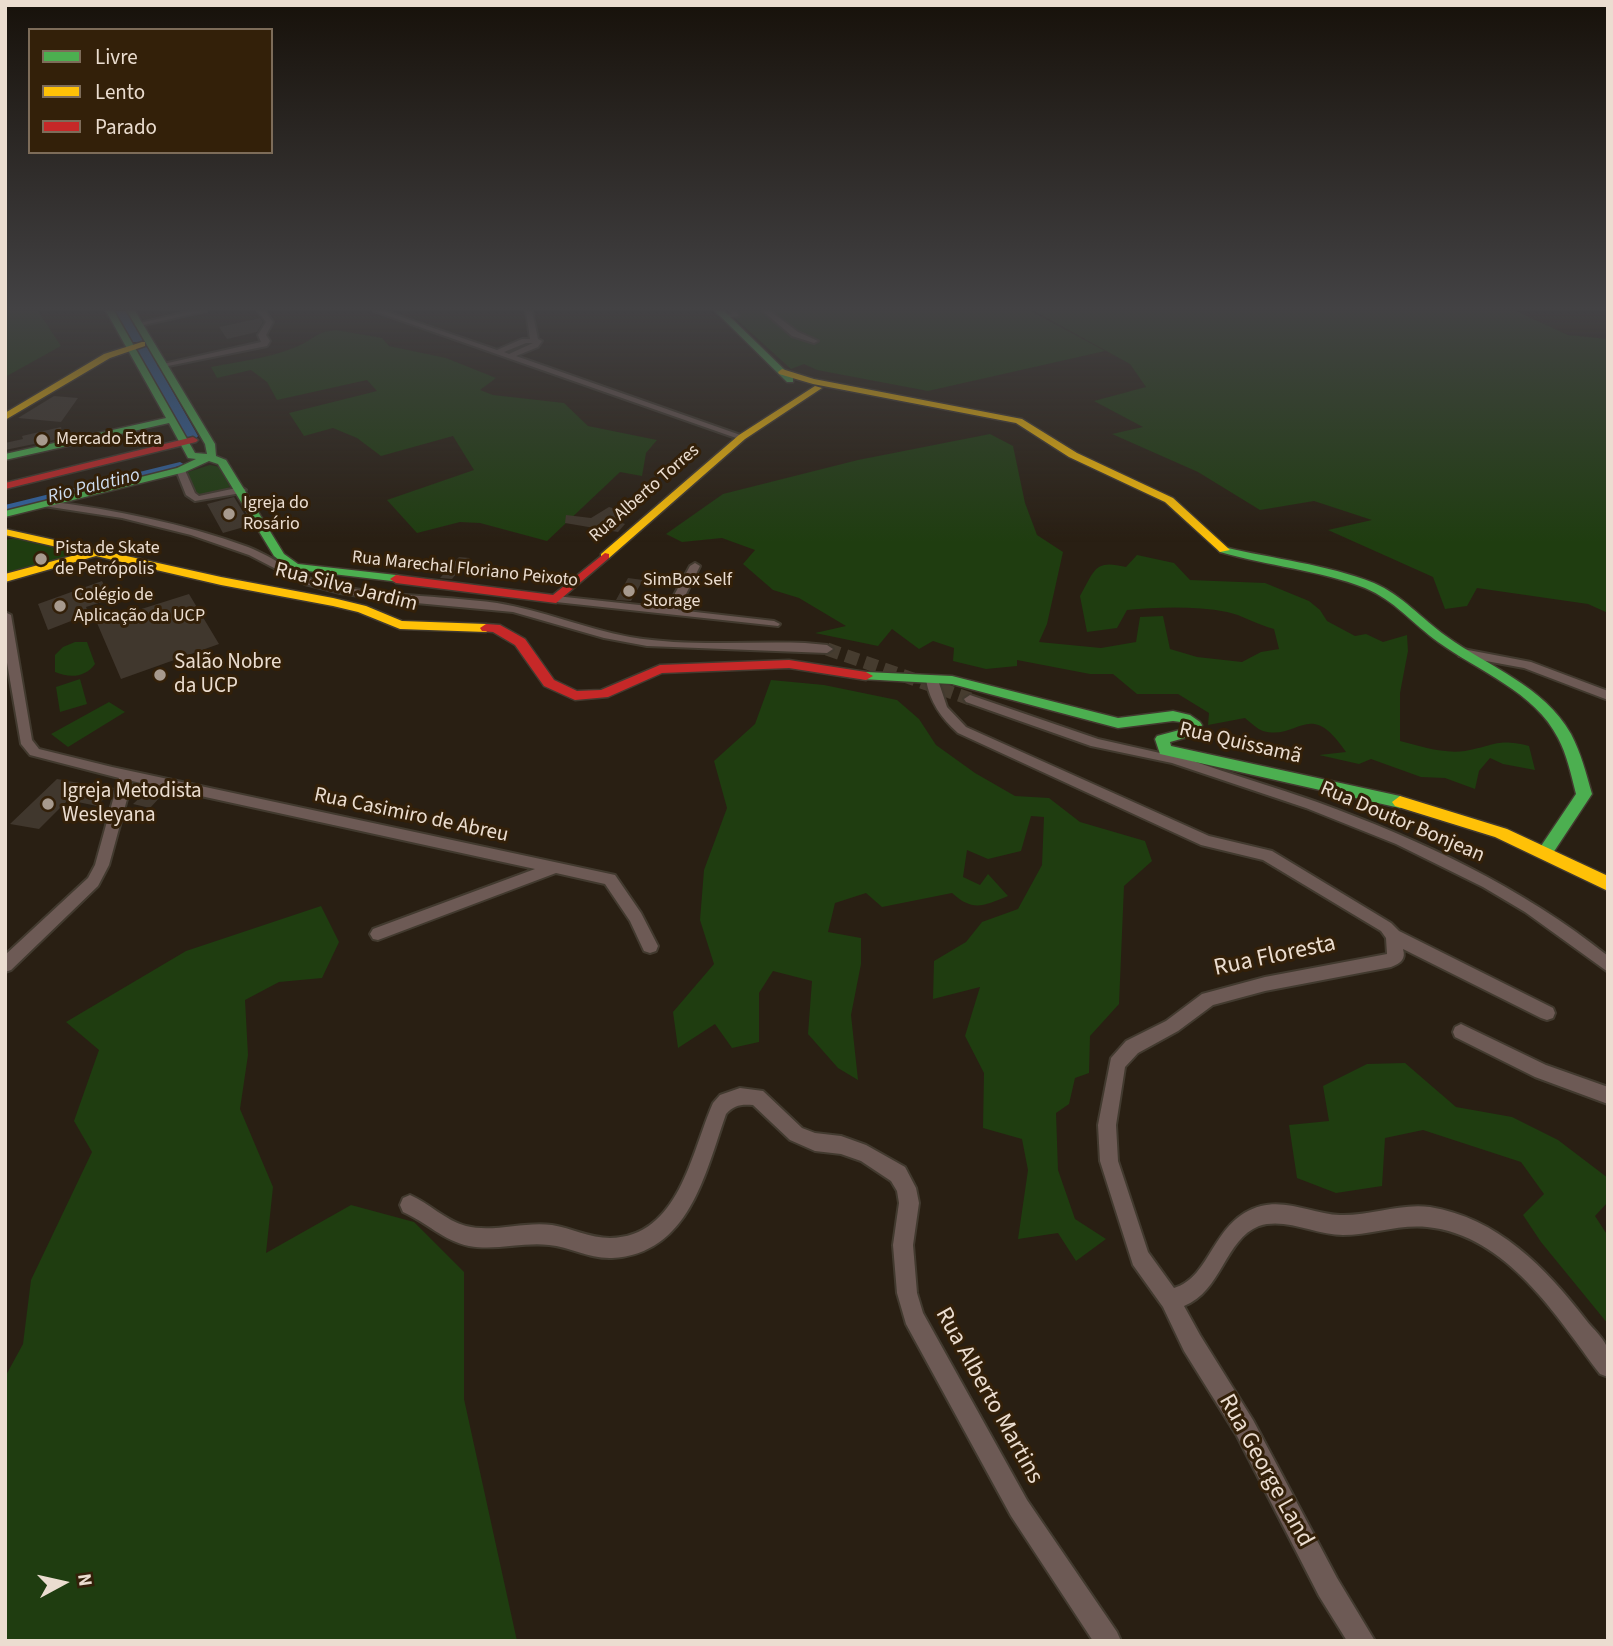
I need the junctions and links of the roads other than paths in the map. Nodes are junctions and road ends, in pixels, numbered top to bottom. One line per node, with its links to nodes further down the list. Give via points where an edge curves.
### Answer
1 (54, 388): 8 (street)
2 (152, 388): 9 (street)
3 (177, 388): 10 (street)
4 (602, 388): 11 (street)
5 (819, 388): 7 (street)
6 (849, 388): 28 (street, via 1019,421 1073,455 1170,500 1224,550 1382,591)
7 (806, 389): 11 (street, Rua Alberto Torres)
8 (5, 417)
9 (169, 420): 12 (street); 13 (street)
10 (206, 436): 12 (street); 14 (street, via 212,449)
11 (742, 436): 23 (street, Rua Alberto Torres)
12 (182, 441): 14 (street, Rua Marechal Floriano Peixoto, via 192,456); 16 (street)
13 (5, 457)
14 (209, 457): 15 (street); 17 (street, Rua Marechal Floriano Peixoto, via 222,462)
15 (181, 470): 17 (street, via 191,495 198,499); 18 (street)
16 (5, 486)
17 (241, 490): 23 (street, Rua Marechal Floriano Peixoto, via 279,556 295,567)
18 (47, 504): 19 (street); 27 (street, via 137,516 192,532 246,550 320,585 413,601 528,611 647,643)
19 (8, 521): 20 (street, Rua Silva Jardim)
20 (96, 552): 22 (street); 30 (street, Rua Silva Jardim, via 362,609 400,625 496,628 520,642 549,683 575,696 613,691 653,671 738,665 789,664 860,676)
21 (695, 566): 24 (street)
22 (6, 578)
23 (556, 599): 24 (street, Rua Marechal Floriano Peixoto)
24 (671, 612): 26 (street, Rua Marechal Floriano Peixoto)
25 (5, 615): 29 (street, Rua Casimiro de Abreu)
26 (774, 624)
27 (827, 649)
28 (1463, 653): 31 (street, via 1527,665); 35 (street, via 1495,670 1546,708 1576,753 1584,794)
29 (9, 660): 34 (street, Rua Casimiro de Abreu, via 26,741 35,752)
30 (932, 680): 33 (street, Rua Quissamã, via 972,684 1118,723 1173,716 1191,722 1194,731 1162,739); 39 (street, Rua Floresta, via 935,701 962,730 1206,842 1267,855 1374,918)
31 (1608, 696)
32 (970, 699): 33 (street, Rua Doutor Bonjean, via 1110,747 1142,756)
33 (1169, 755): 35 (street, Rua Quissamã, via 1367,794); 42 (street, Rua Doutor Bonjean, via 1446,861 1553,919)
34 (127, 775): 36 (street, Rua Casimiro de Abreu); 41 (street, via 93,882)
35 (1545, 852): 37 (street, Rua Quissamã)
36 (554, 868): 38 (street); 40 (street, Rua Casimiro de Abreu, via 610,879)
37 (1608, 884)
38 (379, 934)
39 (1393, 936): 43 (street); 47 (street, Rua Floresta, via 1398,948 1391,960 1208,999 1132,1047 1117,1064 1107,1125 1109,1161 1140,1258)
40 (650, 946)
41 (5, 965)
42 (1608, 965)
43 (1547, 1013)
44 (1461, 1032): 45 (street, via 1541,1071)
45 (1608, 1096)
46 (410, 1205): 49 (street, Rua Alberto Martins, via 455,1232 473,1236 502,1239 531,1232 615,1248 644,1242 674,1217 687,1195 719,1109 740,1096 757,1097 796,1134 866,1154 898,1174 906,1188 909,1203 903,1245 907,1293 922,1337 1019,1508)
47 (1170, 1300): 48 (street, via 1197,1289 1233,1234 1250,1220 1274,1213 1337,1225 1428,1216 1475,1228 1508,1248); 50 (street, Rua George Land)
48 (1608, 1366)
49 (1108, 1641)
50 (1362, 1641)

